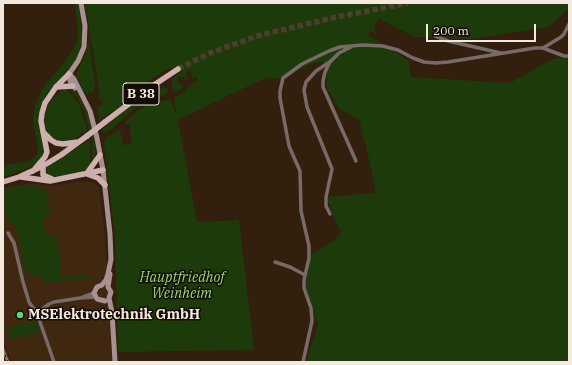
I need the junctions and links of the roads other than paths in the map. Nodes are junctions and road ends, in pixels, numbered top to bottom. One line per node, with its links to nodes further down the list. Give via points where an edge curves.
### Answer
1 (81, 3): 10 (main road, via 85,26 84,47 78,62)
2 (569, 24): 5 (street, via 561,37)
3 (435, 36): 6 (street)
4 (354, 45): 6 (street, via 383,46 418,60 435,63); 8 (street); 30 (street, via 329,51 302,64 283,78 280,91 289,146 300,171 301,211 309,246)
5 (543, 48): 6 (street); 7 (street)
6 (504, 54)
7 (569, 56)
8 (331, 61): 17 (street, via 324,76 323,87); 26 (street, via 313,74 306,82 304,90 307,107 332,170 326,197 326,206)
9 (178, 69): 15 (main road, B 38, bridge, via 151,86)
10 (69, 73): 11 (main road); 12 (main road); 13 (main road)
11 (73, 86): 12 (main road); 13 (main road)
12 (56, 87): 14 (main road, via 45,103)
13 (82, 94): 16 (main road, via 90,111)
14 (42, 130): 15 (main road, via 56,143); 20 (main road, via 47,152)
15 (79, 142): 18 (main road, B 38)
16 (100, 155): 19 (main road); 21 (main road)
17 (356, 161)
18 (43, 166): 20 (main road, B 38); 23 (main road, via 43,175)
19 (103, 170): 21 (main road); 25 (main road)
20 (32, 171): 22 (main road, B 38)
21 (87, 174): 23 (main road); 25 (main road, via 98,178)
22 (19, 177): 23 (main road); 24 (main road, B 38)
23 (56, 180)
24 (3, 182)
25 (105, 185): 29 (main road)
26 (330, 214)
27 (8, 233): 35 (street, via 14,243 29,302 33,308)
28 (275, 262): 30 (street)
29 (110, 267): 31 (main road); 32 (main road)
30 (305, 275): 38 (street, via 304,288 312,321)
31 (102, 285): 32 (main road); 33 (main road, via 97,287)
32 (108, 287): 34 (main road, via 111,294)
33 (95, 295): 34 (main road, via 99,300); 35 (street, via 54,302)
34 (107, 300): 37 (main road, via 113,320)
35 (40, 311): 36 (street, via 39,320)
36 (54, 362)
37 (115, 362)
38 (302, 362)

